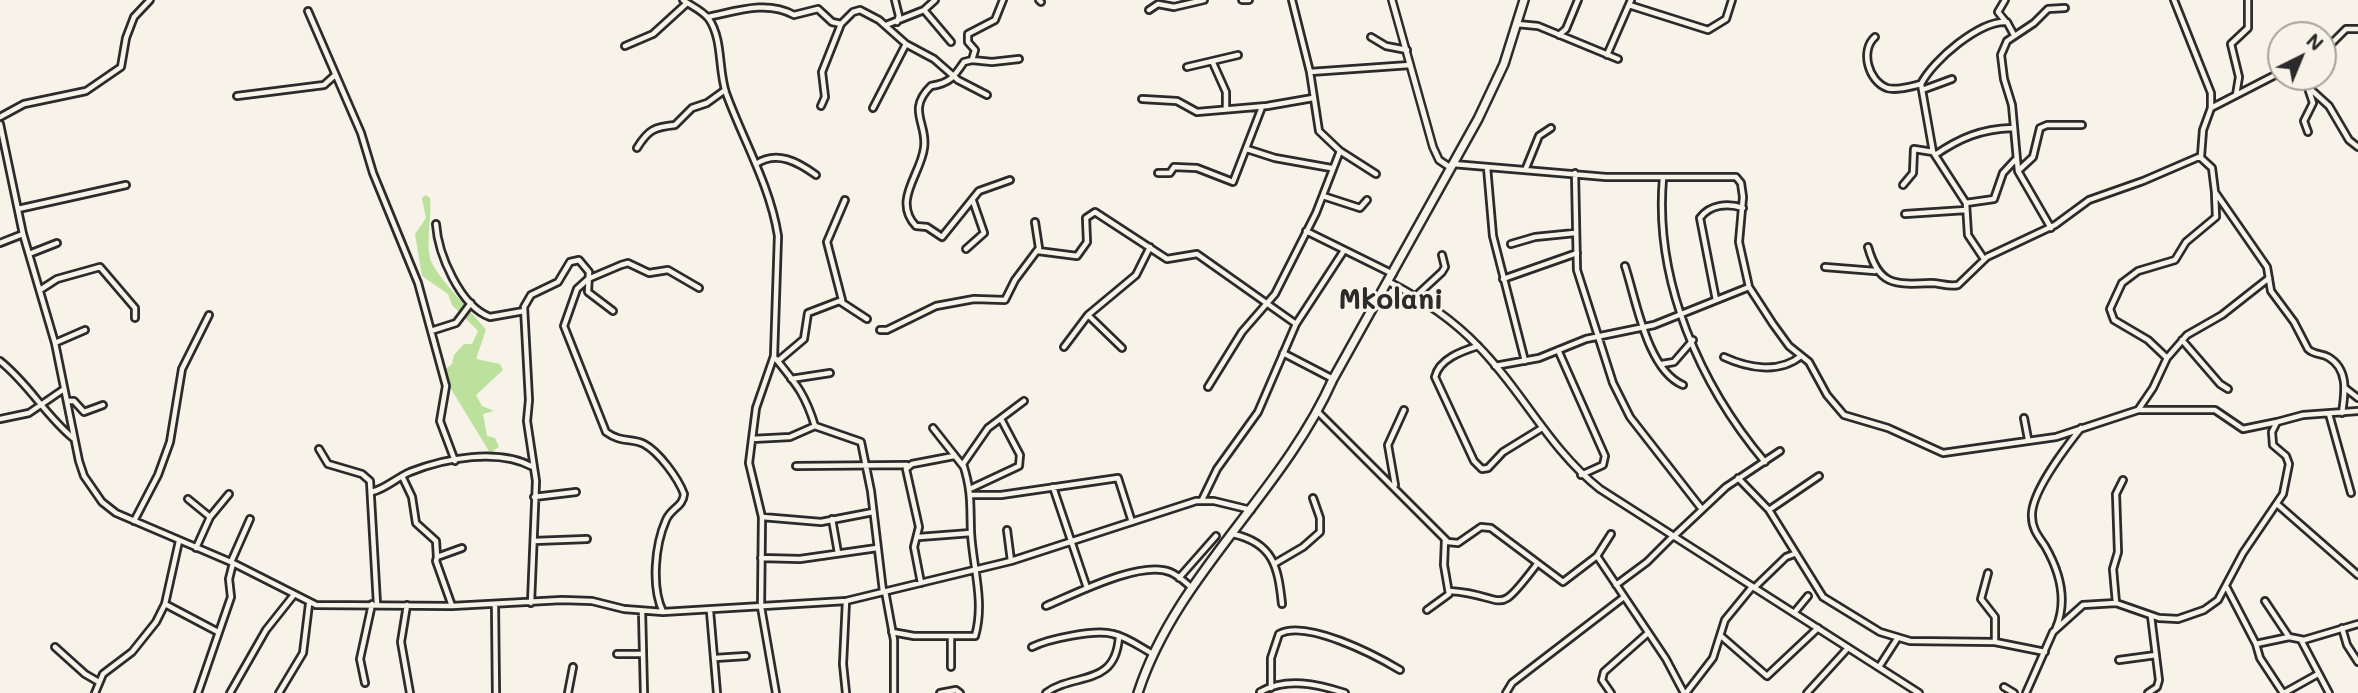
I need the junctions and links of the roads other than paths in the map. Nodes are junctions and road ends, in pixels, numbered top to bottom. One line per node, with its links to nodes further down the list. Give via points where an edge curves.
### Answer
1 (150, 0): 71 (street, via 131,22 121,67 86,91 24,104)
2 (695, 0): 21 (street)
3 (749, 0): 20 (street)
4 (895, 0): 28 (street)
5 (935, 0): 23 (street)
6 (1003, 0): 44 (street, via 995,20 968,34 975,50)
7 (1204, 0): 24 (street, via 1174,7 1158,4)
8 (1242, 0): 9 (street)
9 (1249, 0)
10 (1292, 0): 50 (street)
11 (1392, 0): 41 (street)
12 (1524, 0): 30 (highway)
13 (1578, 0): 34 (street, via 1566,29)
14 (1732, 0): 19 (street, via 1725,20 1705,30)
15 (2005, 0): 27 (street, via 1998,12)
16 (2174, 0): 59 (street)
17 (2248, 0): 61 (street, via 2248,28 2231,44 2239,77)
18 (685, 1): 21 (street); 40 (street, via 653,34)
19 (1630, 3): 43 (street)
20 (745, 7): 26 (street); 29 (street, via 780,7 796,15 818,9)
21 (697, 8): 26 (street)
22 (2065, 8): 33 (street, via 2048,9)
23 (924, 10): 28 (street); 38 (street)
24 (1149, 10)
25 (308, 11): 51 (street)
26 (708, 18): 56 (street, via 718,43)
27 (2007, 22): 33 (street); 55 (street, via 1988,24 1959,43 1932,67)
28 (896, 23): 31 (street)
29 (841, 24): 31 (street, via 860,10); 66 (street, via 822,72 825,97)
30 (1517, 24): 34 (street, via 1538,26); 86 (highway, via 1492,93)
31 (885, 26): 39 (street)
32 (2358, 29): 37 (street, via 2346,29)
33 (2014, 35): 75 (street, via 2001,55)
34 (1558, 36): 43 (street)
35 (1371, 37): 41 (street)
36 (1875, 37): 55 (street, via 1866,47 1866,59 1880,83 1886,88)
37 (2337, 38)
38 (951, 42)
39 (906, 44): 52 (street, via 934,59); 68 (street)
40 (625, 46)
41 (1406, 50): 48 (street)
42 (1238, 55): 47 (street)
43 (1607, 55): 46 (street)
44 (972, 60): 45 (street); 52 (street, via 964,62)
45 (1019, 60)
46 (1618, 60)
47 (1213, 63): 49 (street); 69 (street, via 1226,92)
48 (1410, 65): 50 (street); 86 (street, via 1436,155)
49 (1187, 67)
50 (1310, 72): 63 (street)
51 (334, 76): 62 (street, via 324,85); 153 (street, via 361,133 418,283)
52 (954, 78): 60 (street); 103 (street, via 932,86 919,104 925,147 908,192 908,214 916,226 928,227 942,237)
53 (1952, 79): 55 (street)
54 (2267, 79): 61 (street)
55 (1922, 87): 82 (street)
56 (725, 90): 79 (street, via 692,108 675,125 649,130); 85 (street)
57 (2309, 91): 76 (street, via 2313,103 2304,121)
58 (2312, 91): 78 (street, via 2329,106)
59 (2211, 93): 65 (street); 70 (street)
60 (987, 95)
61 (2236, 95): 65 (street)
62 (237, 96)
63 (1312, 98): 67 (street); 81 (street, via 1319,131)
64 (1142, 99): 69 (street, via 1177,101 1195,112)
65 (2226, 100): 70 (street)
66 (821, 106)
67 (1262, 107): 69 (street); 80 (street)
68 (873, 108)
69 (1226, 108)
70 (2211, 108): 83 (street)
71 (0, 117)
72 (0, 124): 77 (street)
73 (2082, 125): 90 (street, via 2040,128 2033,158)
74 (1551, 128): 88 (street, via 1539,136)
75 (2012, 128): 82 (street, via 1985,130); 84 (street)
76 (2308, 132)
77 (1, 134): 106 (street)
78 (2358, 147)
79 (638, 148)
80 (1247, 149): 89 (street, via 1275,159); 91 (street, via 1233,182 1190,167)
81 (1340, 151): 89 (street); 93 (street)
82 (1934, 153): 98 (street, via 1914,149 1913,173); 104 (street)
83 (2199, 157): 99 (street, via 2212,168); 111 (street, via 2094,197)
84 (2015, 160): 90 (street); 104 (street, via 2003,173 1994,199)
85 (756, 164): 94 (street, via 767,157 793,160); 163 (street, via 778,236)
86 (1452, 166): 87 (street); 130 (highway)
87 (1487, 167): 88 (street); 133 (street, via 1493,236)
88 (1526, 167): 92 (street)
89 (1331, 168): 100 (street)
90 (2018, 171): 111 (street)
91 (1158, 173)
92 (1575, 173): 95 (street); 113 (street)
93 (1376, 174)
94 (816, 175)
95 (1663, 178): 105 (street, via 1736,177 1741,183); 146 (street, via 1662,240)
96 (1010, 180): 103 (street, via 983,188)
97 (126, 185): 106 (street)
98 (1903, 185)
99 (2215, 192): 131 (street); 166 (street, via 2216,217 2186,242 2175,260 2138,271 2122,284 2110,309 2114,320 2148,340)
100 (1323, 196): 102 (street, via 1360,208); 112 (street)
101 (845, 200): 139 (street, via 827,242)
102 (1367, 200)
103 (973, 201): 120 (street, via 984,233)
104 (1966, 203): 107 (street)
105 (1743, 208): 134 (street, via 1739,242); 138 (street, via 1729,204 1700,218)
106 (18, 209): 114 (street)
107 (1966, 210): 108 (street); 126 (street, via 1968,235)
108 (1905, 214)
109 (1035, 222): 121 (street)
110 (436, 224): 140 (street, via 444,258 461,295)
111 (2051, 228): 126 (street)
112 (1306, 231): 122 (street); 141 (street)
113 (1575, 233): 117 (street); 123 (street)
114 (23, 234): 115 (street); 124 (street)
115 (0, 243)
116 (57, 243): 124 (street)
117 (1511, 244)
118 (1150, 247): 121 (street, via 1095,212 1086,218 1087,242 1077,256); 141 (street, via 1173,260 1197,254); 145 (street, via 1136,275)
119 (1868, 247): 129 (street)
120 (966, 249)
121 (1038, 251): 152 (street, via 1005,300 974,299 936,306)
122 (1343, 252): 130 (street); 149 (street)
123 (1577, 253): 133 (street); 154 (street, via 1582,291)
124 (29, 254): 136 (street)
125 (1441, 255): 137 (street, via 1442,272)
126 (1984, 259): 129 (street, via 1953,286 1891,281)
127 (1625, 266): 150 (street)
128 (1825, 267): 129 (street)
129 (1875, 271)
130 (1391, 278): 137 (street); 174 (highway)
131 (2270, 278): 156 (street); 177 (street, via 2271,290 2308,349 2338,365)
132 (588, 279): 135 (street, via 628,263 649,273 668,270); 142 (street, via 582,260 570,262 556,284 531,295); 143 (street, via 588,292); 295 (street, via 573,294 564,326 602,425 616,439 646,446 684,494 666,519 660,537 655,593)
133 (1503, 279): 169 (street)
134 (1749, 287): 138 (street); 164 (street)
135 (699, 288)
136 (40, 289): 147 (street, via 57,279 100,267 135,308); 157 (street)
137 (1414, 297): 158 (street)
138 (1716, 300): 146 (street)
139 (841, 302): 148 (street); 168 (street, via 811,310 804,339)
140 (471, 303): 142 (street, via 490,317); 153 (street, via 456,323)
141 (1267, 305): 149 (street); 176 (street, via 1237,339)
142 (524, 311): 211 (street, via 527,421)
143 (613, 311)
144 (209, 315): 238 (street, via 183,369 170,442 158,475)
145 (1088, 315): 159 (street); 160 (street)
146 (1682, 316): 150 (street); 155 (street)
147 (135, 318)
148 (867, 319)
149 (1296, 324): 162 (street)
150 (1642, 328): 154 (street); 170 (street)
151 (85, 330): 157 (street)
152 (880, 330)
153 (431, 331): 205 (street, via 446,386 440,421)
154 (1600, 336): 161 (street); 230 (street, via 1613,383 1630,417)
155 (1693, 340): 170 (street, via 1672,363); 206 (street, via 1719,400)
156 (2182, 340): 166 (street); 179 (street)
157 (55, 343): 178 (street)
158 (1478, 345): 171 (street); 197 (street, via 1446,361 1435,377 1474,461 1482,469 1488,468 1503,452)
159 (1064, 347)
160 (1122, 348)
161 (1558, 350): 169 (street); 212 (street, via 1605,456 1602,465)
162 (1283, 353): 174 (street); 228 (street, via 1258,412 1217,469)
163 (774, 356): 168 (street); 200 (street, via 756,408)
164 (1801, 356): 165 (street, via 1768,368); 201 (street, via 1844,415 1888,428 1939,452)
165 (1724, 357)
166 (2166, 358): 186 (street)
167 (0, 361): 184 (street)
168 (778, 361): 173 (street)
169 (1525, 361): 171 (street)
170 (1661, 364): 175 (street)
171 (1495, 366): 197 (street)
172 (831, 373): 173 (street)
173 (790, 379): 195 (street, via 804,392)
174 (1333, 379): 188 (highway)
175 (1683, 385)
176 (1208, 387)
177 (2345, 387): 180 (street); 189 (street)
178 (65, 389): 181 (street); 184 (street)
179 (2228, 389)
180 (2358, 398)
181 (67, 401): 183 (street, via 74,401 84,412); 199 (street)
182 (1024, 401): 193 (street)
183 (103, 405)
184 (41, 406): 192 (street); 199 (street)
185 (1404, 410): 218 (street, via 1388,446)
186 (2138, 410): 194 (street, via 2215,410 2243,429); 198 (street)
187 (2358, 411): 189 (street)
188 (1318, 412): 218 (street); 232 (highway)
189 (2342, 413): 190 (street)
190 (2329, 414): 194 (street); 222 (street)
191 (2024, 418): 201 (street)
192 (0, 419)
193 (1001, 419): 210 (street, via 988,428); 219 (street, via 1020,455 1019,466)
194 (2277, 422): 229 (street, via 2273,445 2289,464)
195 (816, 426): 200 (street, via 790,437); 207 (street, via 861,442)
196 (933, 428): 204 (street)
197 (1542, 428): 212 (street)
198 (2081, 428): 201 (street, via 2056,437); 301 (street, via 2039,491 2031,513 2033,528 2051,556 2062,592 2063,608)
199 (73, 438): 238 (street, via 84,476 103,502)
200 (752, 439): 235 (street, via 750,472)
201 (2028, 439)
202 (319, 449): 220 (street, via 328,464 366,477)
203 (1780, 451): 206 (street)
204 (954, 456): 209 (street); 210 (street)
205 (455, 461): 211 (street, via 505,457); 213 (street)
206 (1765, 462): 215 (street)
207 (866, 465): 208 (street); 209 (street); 233 (street)
208 (796, 466)
209 (907, 466): 245 (street)
210 (963, 466): 219 (street)
211 (534, 468): 225 (street)
212 (1581, 475): 246 (street)
213 (402, 476): 220 (street); 258 (street, via 412,497 416,523 438,544)
214 (1819, 476): 231 (street)
215 (1738, 478): 230 (street); 231 (street)
216 (2123, 480): 282 (street, via 2116,494)
217 (1053, 486): 224 (street); 239 (street, via 1118,478); 251 (street)
218 (1395, 486): 248 (street)
219 (972, 488): 224 (street)
220 (372, 492): 285 (street)
221 (576, 492): 225 (street)
222 (2351, 493)
223 (229, 494): 234 (street)
224 (971, 495): 241 (street)
225 (534, 498): 250 (street)
226 (1313, 498): 262 (street, via 1320,532)
227 (188, 499): 234 (street)
228 (1202, 500): 232 (street); 239 (street)
229 (2277, 504): 266 (street); 273 (street, via 2243,553)
230 (1701, 508): 246 (street)
231 (1769, 510): 256 (street)
232 (1252, 511): 242 (highway)
233 (873, 512): 237 (street); 254 (street)
234 (210, 517): 252 (street)
235 (762, 517): 237 (street, via 810,522); 259 (street)
236 (250, 519): 261 (street)
237 (832, 519): 255 (street)
238 (134, 521): 249 (street)
239 (1132, 522): 251 (street)
240 (1007, 530): 260 (street)
241 (971, 533): 245 (street); 264 (street)
242 (1233, 534): 262 (street, via 1261,544); 272 (highway)
243 (1611, 534): 257 (street)
244 (1216, 536): 267 (street)
245 (919, 537): 268 (street, via 914,547)
246 (1672, 537): 269 (street); 270 (street)
247 (587, 539): 250 (street)
248 (1445, 539): 263 (street, via 1458,543 1485,527); 275 (street)
249 (179, 541): 252 (street); 283 (street)
250 (534, 541): 281 (street)
251 (1070, 544): 260 (street); 271 (street)
252 (197, 548): 261 (street)
253 (462, 548): 258 (street)
254 (877, 548): 255 (street); 274 (street)
255 (838, 553): 259 (street, via 800,559)
256 (1794, 554): 270 (street); 309 (street, via 1822,597)
257 (1597, 556): 263 (street, via 1563,582); 269 (street)
258 (438, 557): 289 (street, via 437,569)
259 (761, 558): 291 (street)
260 (1011, 561): 264 (street)
261 (232, 562): 276 (street); 302 (street, via 230,597)
262 (1275, 564): 286 (street)
263 (1537, 564): 275 (street, via 1505,601)
264 (976, 570): 268 (street); 305 (street, via 980,601 976,634)
265 (1988, 573): 311 (street, via 1981,599 1995,617)
266 (2358, 575)
267 (1179, 578): 271 (street, via 1167,570 1151,571 1118,576); 272 (street)
268 (921, 583): 274 (street)
269 (1616, 585): 278 (street)
270 (1753, 587): 296 (street); 307 (street, via 1725,620)
271 (1087, 588): 290 (street)
272 (1192, 588): 319 (highway)
273 (2227, 588): 297 (street, via 2211,606 2185,617); 312 (street)
274 (884, 591): 279 (street); 303 (street)
275 (1450, 591): 294 (street)
276 (293, 596): 284 (street); 336 (street, via 266,630)
277 (1808, 596): 296 (street)
278 (1624, 597): 304 (street); 353 (street, via 1512,683)
279 (846, 601): 291 (street); 344 (street)
280 (2265, 601): 308 (street)
281 (531, 603): 287 (street); 292 (street, via 592,601)
282 (2116, 603): 297 (street); 301 (street, via 2083,605)
283 (165, 604): 302 (street); 330 (street, via 136,647)
284 (309, 604): 285 (street); 337 (street, via 303,653)
285 (374, 604): 288 (street); 331 (street, via 360,659)
286 (1282, 604)
287 (495, 605): 289 (street); 339 (street)
288 (407, 606): 289 (street); 338 (street, via 401,642)
289 (452, 606)
290 (1045, 606)
291 (761, 607): 293 (street); 343 (street)
292 (642, 611): 295 (street); 318 (street)
293 (709, 611): 295 (street); 322 (street)
294 (1427, 611)
295 (663, 612)
296 (1794, 613): 299 (street)
297 (2151, 616): 320 (street)
298 (2358, 624): 300 (street)
299 (1818, 627): 307 (street, via 1767,676); 315 (street)
300 (2342, 628): 310 (street); 324 (street)
301 (2055, 630): 316 (street)
302 (218, 632): 335 (street)
303 (892, 632): 305 (street); 345 (street)
304 (1648, 632): 354 (street, via 1604,672 1602,680); 355 (street)
305 (951, 636): 326 (street)
306 (1119, 636): 313 (street, via 1105,632); 319 (street); 348 (street, via 1117,653 1097,676)
307 (1721, 636): 355 (street, via 1710,664)
308 (2289, 637): 310 (street); 312 (street)
309 (1897, 639): 311 (street); 327 (street)
310 (2301, 640): 329 (street)
311 (1995, 642): 316 (street)
312 (2256, 644): 361 (street)
313 (1032, 647)
314 (55, 648): 330 (street)
315 (1848, 648): 327 (street); 356 (street)
316 (2045, 652): 359 (street)
317 (617, 654): 318 (street)
318 (641, 654): 341 (street)
319 (1153, 654): 349 (highway)
320 (2156, 655): 323 (street); 360 (street, via 2160,680)
321 (746, 656): 322 (street)
322 (715, 658): 342 (street)
323 (2119, 660)
324 (2358, 662)
325 (573, 667): 340 (street)
326 (951, 667)
327 (1879, 667): 357 (street)
328 (1400, 670): 333 (street, via 1332,637 1287,631 1279,634 1275,644)
329 (2318, 674): 361 (street); 362 (street)
330 (97, 681): 334 (street)
331 (365, 683)
332 (2004, 687): 358 (street)
333 (1271, 688): 351 (street); 352 (street, via 1308,684)
334 (95, 693)
335 (198, 693)
336 (230, 693)
337 (279, 693)
338 (410, 693)
339 (496, 693)
340 (568, 693)
341 (644, 693)
342 (717, 693)
343 (776, 693)
344 (846, 693)
345 (894, 693)
346 (940, 693): 347 (street)
347 (960, 693)
348 (1046, 693)
349 (1138, 693)
350 (1255, 693): 351 (street)
351 (1261, 693)
352 (1345, 693)
353 (1506, 693)
354 (1611, 693)
355 (1685, 693)
356 (1807, 693)
357 (1919, 693)
358 (2014, 693)
359 (2026, 693)
360 (2148, 693)
361 (2283, 693)
362 (2329, 693)

